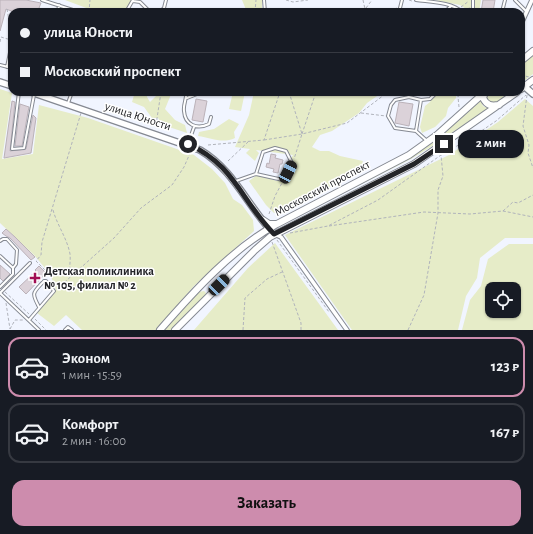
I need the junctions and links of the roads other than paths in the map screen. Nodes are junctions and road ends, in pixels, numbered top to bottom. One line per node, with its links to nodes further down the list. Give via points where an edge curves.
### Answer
1 (44, 0): 6 (lane)
2 (133, 0): 10 (lane)
3 (416, 0): 7 (lane)
4 (515, 0): 12 (lane)
5 (532, 0): 14 (street)
6 (59, 5): 8 (lane); 9 (lane)
7 (451, 6): 11 (lane)
8 (59, 8)
9 (68, 8)
10 (146, 8)
11 (456, 8)
12 (523, 8)
13 (525, 10): 14 (lane)
14 (528, 13): 15 (street)
15 (525, 18)
16 (533, 51): 17 (main road)
17 (525, 58)
18 (8, 61): 20 (lane)
19 (0, 65): 20 (lane)
20 (7, 66)
21 (19, 96): 22 (lane, via 12,149 24,148)
22 (33, 96)
23 (43, 96): 33 (street, улица Юности)
24 (71, 96): 33 (lane)
25 (191, 96): 31 (lane)
26 (434, 96): 32 (lane, via 430,100)
27 (481, 96): 38 (main road, Московский проспект)
28 (484, 96): 34 (main road, via 485,103 489,106)
29 (511, 96): 34 (main road, Московский проспект)
30 (409, 97): 32 (lane); 37 (lane, via 395,100 388,116 396,128)
31 (186, 98): 36 (lane, via 183,110 186,121)
32 (421, 100): 37 (lane)
33 (68, 104): 40 (street, улица Юности)
34 (499, 105): 41 (main road, Московский проспект)
35 (211, 116): 36 (lane, via 209,124 204,127)
36 (194, 126): 40 (lane)
37 (416, 131): 39 (lane)
38 (437, 135): 39 (main road, Московский проспект); 41 (main road)
39 (427, 142): 44 (main road, Московский проспект, via 409,155)
40 (188, 144): 43 (street, улица Юности, via 212,158)
41 (444, 144): 45 (main road, Московский проспект, via 414,164)
42 (256, 174): 42 (lane, via 263,152 275,148 286,151 292,163 283,180); 43 (lane)
43 (236, 181): 46 (street, улица Юности)
44 (299, 212): 45 (main road); 47 (main road, Московский проспект)
45 (303, 219): 50 (main road, Московский проспект)
46 (262, 220): 47 (main road, via 269,224); 48 (street, улица Юности); 49 (street, via 264,227)
47 (277, 224): 48 (main road, Московский проспект)
48 (269, 228): 49 (main road, Московский проспект); 50 (street, улица Юности)
49 (261, 234): 53 (main road, Московский проспект)
50 (274, 234): 55 (main road, Московский проспект); 68 (street, via 280,237)
51 (0, 241): 56 (lane, via 7,239 17,248 16,264)
52 (0, 256): 56 (lane)
53 (230, 258): 55 (main road, via 231,264); 57 (main road, Московский проспект)
54 (30, 263): 59 (lane)
55 (237, 267): 60 (main road, Московский проспект)
56 (13, 268): 58 (lane, via 13,274)
57 (200, 286): 60 (main road, via 207,289); 66 (main road, Московский проспект)
58 (0, 287)
59 (0, 293): 62 (lane)
60 (210, 294): 67 (main road, Московский проспект)
61 (39, 307): 61 (lane, via 54,291 46,281 33,292); 62 (lane)
62 (29, 320): 63 (lane)
63 (39, 330)
64 (65, 330): 65 (lane, via 68,327)
65 (72, 330)
66 (160, 330)
67 (175, 330)
68 (347, 330)

